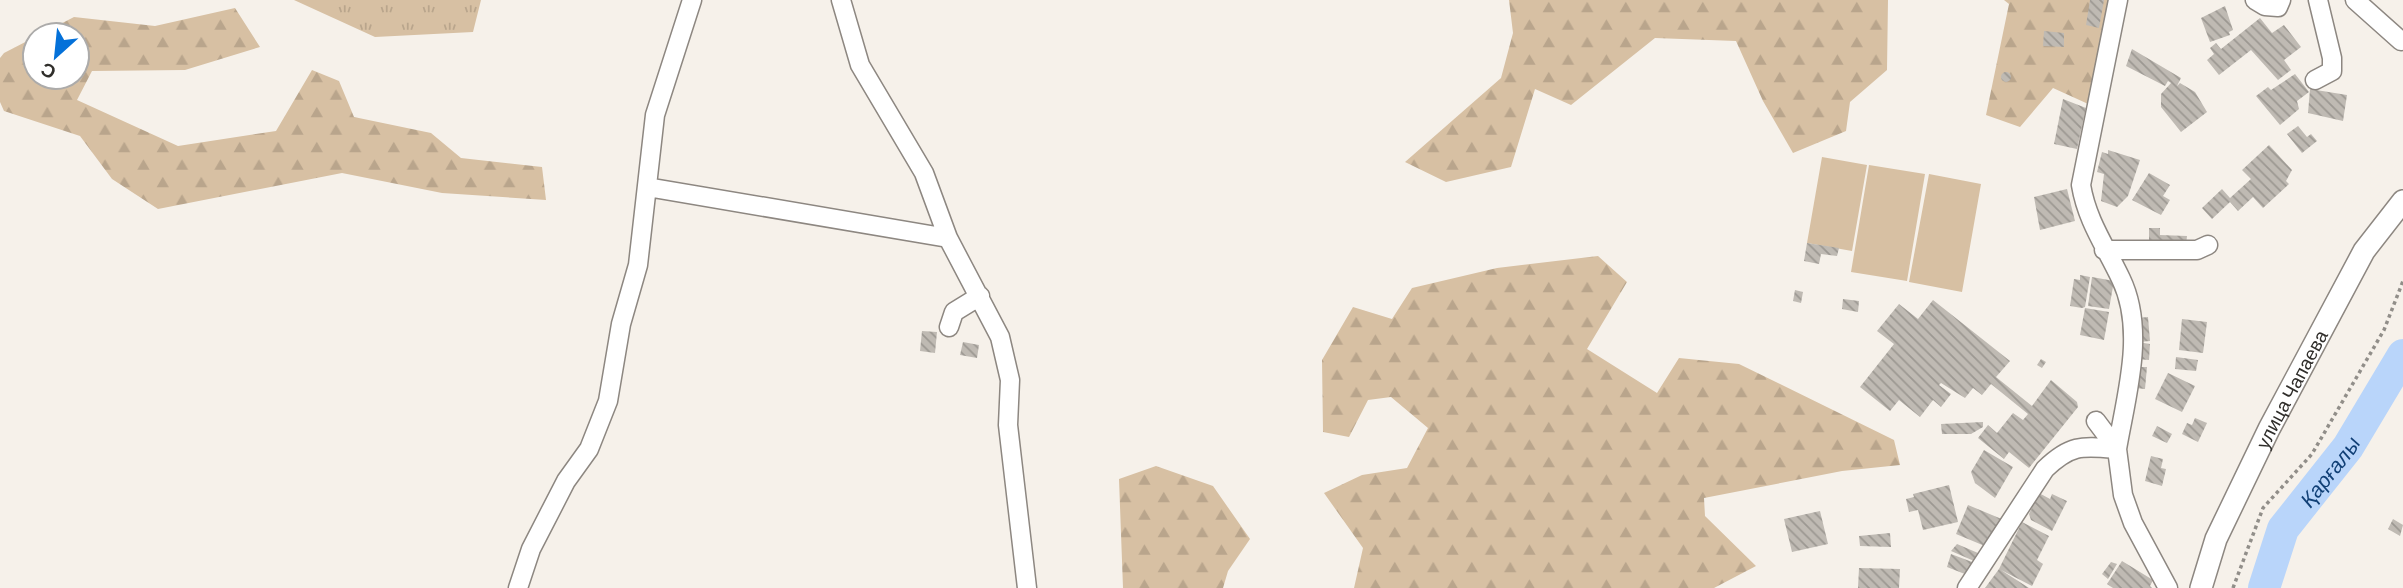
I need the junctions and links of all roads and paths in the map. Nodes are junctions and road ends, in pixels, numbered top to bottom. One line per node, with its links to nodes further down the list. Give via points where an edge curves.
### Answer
1 (692, 0): 10 (street, via 655,115)
2 (841, 0): 12 (street, via 860,65 924,173)
3 (2118, 0): 14 (street, via 2081,185 2085,209)
4 (2255, 0): 5 (street, via 2278,7)
5 (2281, 0)
6 (2318, 0): 9 (street, via 2332,71)
7 (2355, 0): 8 (street)
8 (2402, 45)
9 (2315, 80)
10 (647, 187): 12 (street); 20 (street, via 638,265 621,324 608,401 589,449 566,481 531,549)
11 (2403, 201): 24 (street, улица Чапаева, via 2364,250 2269,429 2216,539)
12 (948, 238): 16 (street)
13 (2208, 245): 14 (street, via 2197,250)
14 (2104, 250): 19 (street, via 2122,281 2131,317 2132,355)
15 (2403, 281): 25 (path, via 2384,330 2312,453 2263,508)
16 (980, 296): 17 (street, via 954,312); 21 (street, via 1000,337 1010,380 1009,425)
17 (949, 327)
18 (2096, 421): 19 (street)
19 (2117, 449): 22 (street, via 2080,446 2061,454 2045,469); 23 (street, via 2123,495 2133,523)
20 (518, 588)
21 (1027, 588)
22 (1967, 588)
23 (2168, 588)
24 (2201, 588)
25 (2233, 588)

